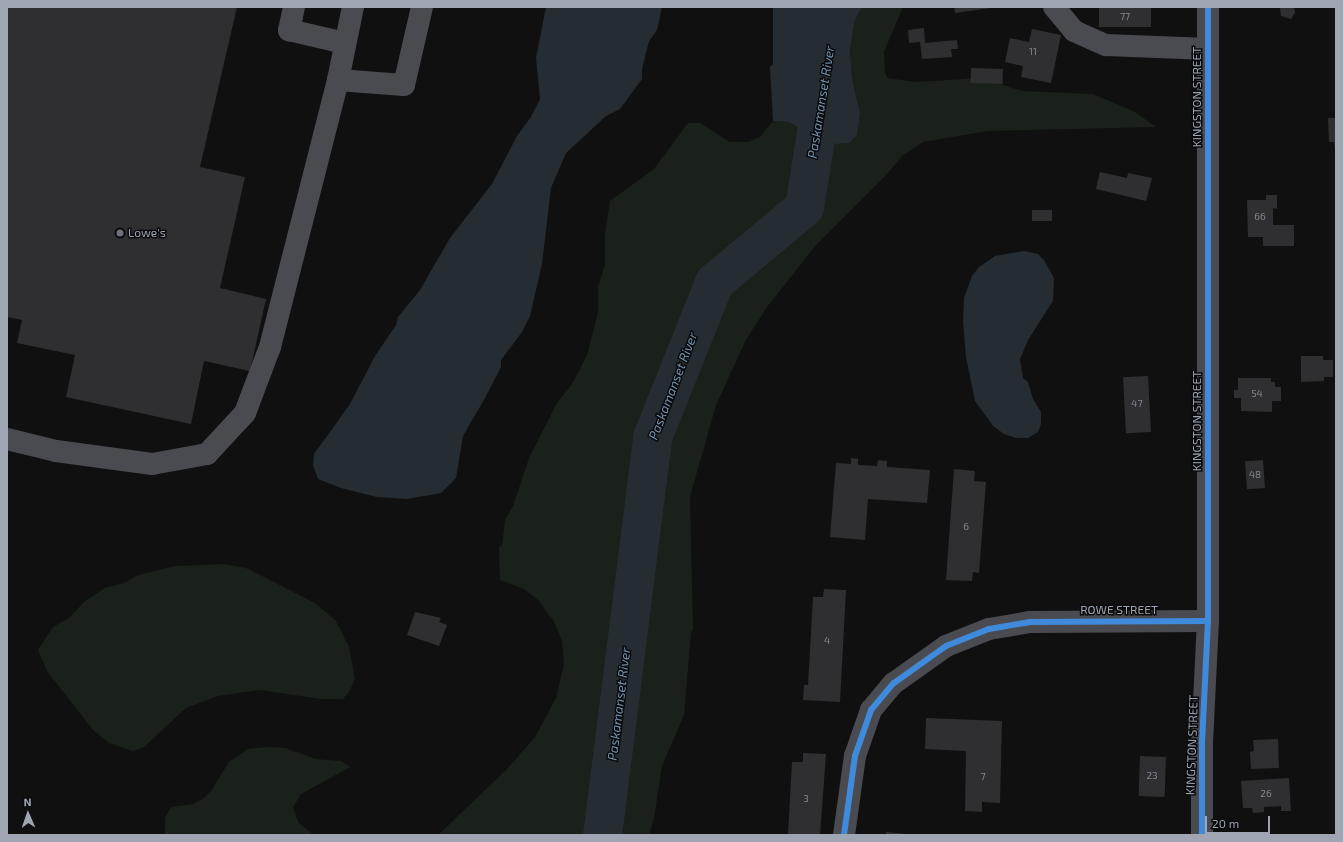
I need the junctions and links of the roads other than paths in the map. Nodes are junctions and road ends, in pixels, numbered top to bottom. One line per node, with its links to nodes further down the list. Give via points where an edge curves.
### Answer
1 (294, 7): 6 (street, via 289,30)
2 (353, 7): 6 (street)
3 (422, 7): 8 (street, via 404,85)
4 (1054, 7): 7 (street, via 1074,31 1106,45)
5 (1208, 7): 7 (street, KINGSTON STREET)
6 (345, 43): 8 (street)
7 (1208, 49): 10 (street, KINGSTON STREET)
8 (338, 80): 9 (street, via 270,347 245,413 207,454 152,464 56,451)
9 (7, 439)
10 (1208, 621): 11 (street, ROWE STREET, via 1030,622 989,629 946,646 908,672 871,710 859,740); 12 (street, KINGSTON STREET, via 1202,743)
11 (844, 835)
12 (1202, 835)

